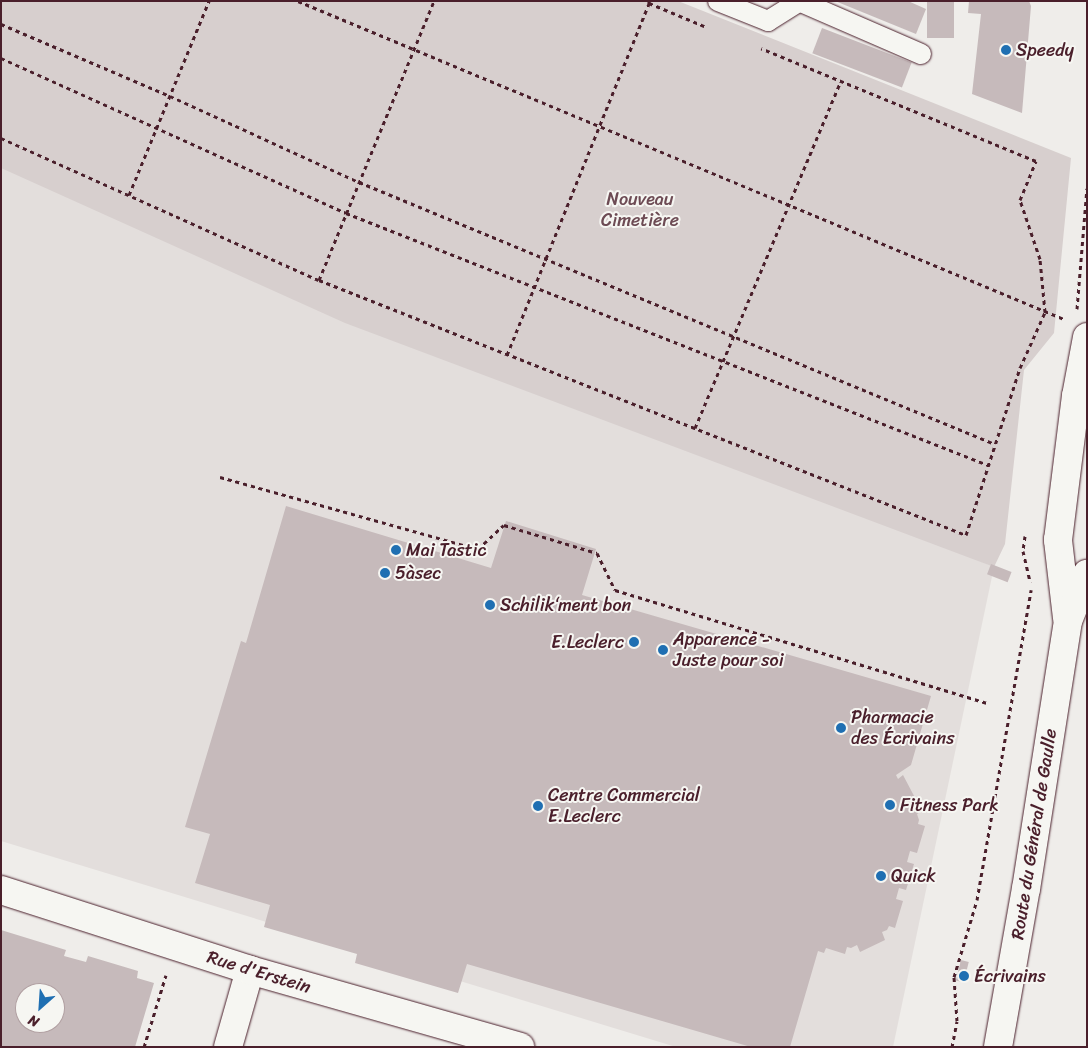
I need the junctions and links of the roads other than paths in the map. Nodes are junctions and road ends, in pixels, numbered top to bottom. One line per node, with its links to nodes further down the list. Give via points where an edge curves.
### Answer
1 (718, 1): 2 (lane, via 768,21)
2 (800, 1): 3 (lane)
3 (921, 54)
4 (1077, 324): 6 (main road, Route du Général de Gaulle, via 1076,396 1058,540)
5 (1087, 574): 6 (main road, Route du Général de Gaulle)
6 (1068, 621): 11 (main road, Route du Général de Gaulle)
7 (1, 890): 8 (main road, Rue d'Erstein)
8 (250, 970): 9 (main road, Rue d'Erstein); 10 (main road)
9 (515, 1046)
10 (228, 1047)
11 (998, 1047)

